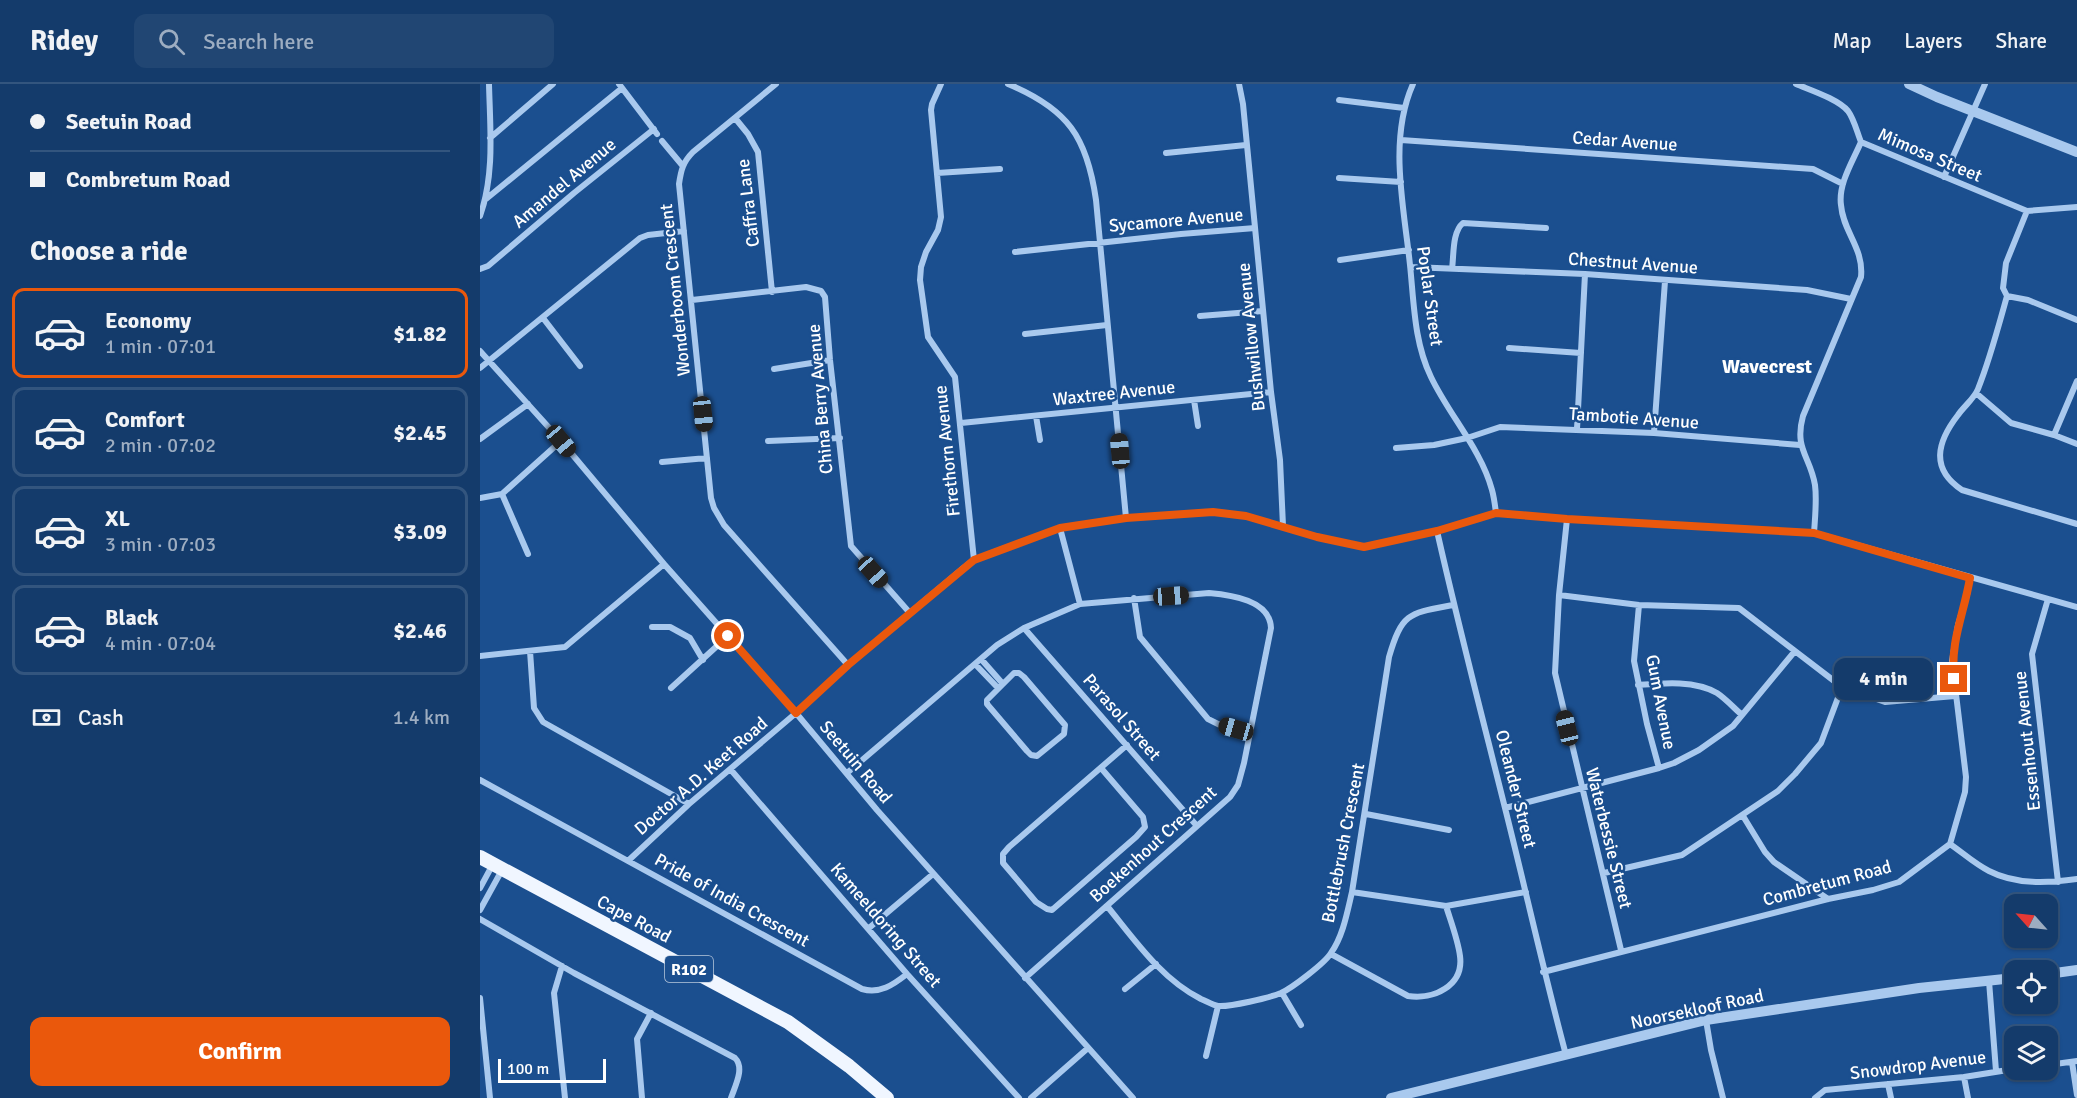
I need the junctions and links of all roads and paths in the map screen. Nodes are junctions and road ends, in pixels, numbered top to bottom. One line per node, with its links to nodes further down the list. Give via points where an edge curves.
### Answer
1 (489, 84): 16 (street)
2 (553, 84): 16 (street)
3 (776, 84): 15 (street)
4 (941, 84): 25 (street, Firethorn Avenue, via 932,110)
5 (1008, 84): 37 (street, via 1047,104 1071,126 1080,141 1093,177)
6 (1239, 84): 20 (street, Bushwillow Avenue)
7 (1413, 84): 13 (street, Poplar Street)
8 (1796, 84): 19 (street, Mimosa Street, via 1845,108)
9 (1909, 84): 14 (street)
10 (1984, 84): 14 (street)
11 (620, 86): 30 (street); 42 (street, Amandel Avenue, via 655,131 488,266)
12 (1339, 100): 13 (street)
13 (1404, 108): 17 (street, Poplar Street)
14 (1973, 110): 21 (street); 26 (street)
15 (735, 118): 23 (street); 46 (street, Caffra Lane, via 758,152)
16 (490, 138): 30 (street)
17 (1401, 140): 28 (street, Poplar Street); 29 (street, Cedar Avenue, via 1813,169)
18 (662, 141): 23 (street)
19 (1861, 142): 26 (street, Mimosa Street); 29 (street)
20 (1246, 145): 22 (street); 34 (street, Bushwillow Avenue)
21 (2077, 152)
22 (1166, 153)
23 (682, 165): 36 (street, Wonderboom Crescent)
24 (1000, 169): 25 (street)
25 (937, 173): 71 (street, Firethorn Avenue, via 941,224 926,252 920,280 928,337 955,377)
26 (1944, 177): 32 (street, Mimosa Street)
27 (1339, 178): 28 (street)
28 (1401, 182): 38 (street, Poplar Street)
29 (1843, 184): 48 (street, via 1843,216 1862,264 1858,288)
30 (486, 199): 33 (street)
31 (2077, 207): 32 (street, Mimosa Street)
32 (2027, 211): 47 (street, via 2006,263 2003,288)
33 (480, 216)
34 (1255, 228): 37 (street, Sycamore Avenue); 50 (street, Bushwillow Avenue)
35 (1546, 228): 43 (street, via 1463,223 1456,233)
36 (684, 231): 49 (street, Wonderboom Crescent); 52 (street, via 639,238)
37 (1100, 243): 39 (street); 54 (street)
38 (1409, 250): 40 (street); 41 (street, Poplar Street)
39 (1016, 252)
40 (1340, 260)
41 (1411, 267): 43 (street, Chestnut Avenue); 77 (street, Poplar Street, via 1423,357)
42 (480, 268)
43 (1452, 269): 44 (street, Chestnut Avenue)
44 (1585, 274): 45 (street, Chestnut Avenue); 58 (street)
45 (1665, 281): 48 (street, Chestnut Avenue, via 1807,290); 74 (street)
46 (772, 292): 49 (street, China Berry Avenue); 60 (street, China Berry Avenue, via 806,287 823,293)
47 (2007, 296): 53 (street, via 2028,300); 66 (street)
48 (1851, 299): 83 (street, via 1803,416)
49 (692, 300): 85 (street, Wonderboom Crescent)
50 (1263, 311): 51 (street); 65 (street, Bushwillow Avenue)
51 (1200, 316)
52 (543, 318): 59 (street); 61 (street)
53 (2077, 321)
54 (1107, 324): 55 (street); 69 (street)
55 (1025, 334)
56 (1509, 348): 58 (street)
57 (480, 351): 59 (street, Seetuin Road)
58 (1581, 353): 73 (street)
59 (489, 360): 62 (street); 68 (street, Seetuin Road)
60 (830, 360): 63 (street); 76 (street, China Berry Avenue)
61 (580, 366)
62 (480, 368)
63 (774, 369)
64 (2077, 381): 75 (street)
65 (1271, 392): 67 (street, Waxtree Avenue); 93 (street, Bushwillow Avenue)
66 (1976, 393): 75 (street, via 2011,423); 92 (street, via 1952,424 1940,450 1940,462 1948,479 1962,490)
67 (1194, 400): 69 (street, Waxtree Avenue); 72 (street)
68 (528, 404): 78 (street); 80 (street, Seetuin Road)
69 (1116, 407): 70 (street, Waxtree Avenue); 90 (street)
70 (1036, 416): 71 (street, Waxtree Avenue); 79 (street)
71 (961, 423): 98 (street, Firethorn Avenue)
72 (1198, 426)
73 (1577, 429): 74 (street, Tambotie Avenue); 77 (street, Tambotie Avenue, via 1500,427)
74 (1654, 433): 83 (street, Tambotie Avenue)
75 (2054, 435): 82 (street)
76 (840, 438): 81 (street); 108 (street, China Berry Avenue, via 851,546)
77 (1467, 438): 84 (street); 89 (street, Poplar Street, via 1492,490)
78 (480, 439)
79 (1040, 440)
80 (561, 441): 87 (street); 99 (street, Seetuin Road)
81 (768, 441)
82 (2077, 444)
83 (1800, 445): 96 (street, via 1815,484)
84 (1396, 448)
85 (707, 458): 86 (street); 118 (street, Wonderboom Crescent, via 711,498 718,516)
86 (662, 462)
87 (502, 494): 88 (street); 97 (street)
88 (480, 498)
89 (1496, 513): 91 (street, Doctor A.D. Keet Road); 95 (street, Doctor A.D. Keet Road)
90 (1126, 518): 93 (street, Doctor A.D. Keet Road, via 1213,512); 94 (street, Doctor A.D. Keet Road)
91 (1567, 519): 96 (street, Doctor A.D. Keet Road); 101 (street, Waterbessie Street)
92 (2077, 524)
93 (1283, 526): 95 (street, Doctor A.D. Keet Road, via 1364,547)
94 (1060, 528): 98 (street, Doctor A.D. Keet Road); 104 (street)
95 (1437, 531): 105 (street, Oleander Street)
96 (1814, 533): 100 (street, Doctor A.D. Keet Road)
97 (528, 554)
98 (974, 560): 108 (street, Doctor A.D. Keet Road)
99 (664, 564): 111 (street, Seetuin Road); 112 (street, via 570,645)
100 (1970, 578): 103 (street, Doctor A.D. Keet Road); 123 (street, via 1952,661)
101 (1559, 595): 106 (street); 133 (street, Waterbessie Street, via 1555,673)
102 (1134, 598): 104 (street, Boekenhout Crescent); 126 (street, via 1138,633 1146,646 1208,718); 126 (street, Boekenhout Crescent, via 1229,595 1264,611 1271,628)
103 (2048, 599): 107 (street, Doctor A.D. Keet Road); 147 (street, Essenhout Avenue, via 2032,654)
104 (1080, 604): 110 (street, Boekenhout Crescent)
105 (1454, 605): 135 (street, Oleander Street); 136 (street, Bottlebrush Crescent, via 1417,612 1400,627 1394,641)
106 (1639, 605): 113 (street, via 1739,608); 119 (street, Gum Avenue, via 1634,661)
107 (2077, 607)
108 (909, 612): 118 (street, Doctor A.D. Keet Road)
109 (652, 627): 116 (street, via 661,623 690,638)
110 (1024, 628): 115 (street, Boekenhout Crescent); 127 (street, Parasol Street)
111 (728, 636): 116 (street); 124 (street, Seetuin Road)
112 (530, 651): 114 (street); 134 (street, via 534,708 543,722)
113 (1795, 651): 121 (street); 125 (street)
114 (480, 656)
115 (981, 659): 117 (street, Boekenhout Crescent); 120 (street)
116 (703, 660): 122 (street)
117 (975, 664): 120 (street); 131 (street, Boekenhout Crescent)
118 (848, 665): 124 (street, Doctor A.D. Keet Road)
119 (1638, 685): 125 (street, via 1662,682 1704,688 1718,693); 129 (street, Gum Avenue)
120 (1000, 686): 120 (street, via 987,698 988,706 1031,755 1041,754 1064,734 1064,722 1021,674 1014,673)
121 (1842, 687): 123 (street, via 1885,702); 137 (street, via 1821,743 1778,791)
122 (671, 688)
123 (1955, 696): 140 (street, via 1966,777)
124 (796, 713): 130 (street, Doctor A.D. Keet Road); 131 (street, Seetuin Road)
125 (1742, 715): 129 (street, via 1699,750)
126 (1249, 733): 138 (street, Boekenhout Crescent, via 1234,790)
127 (1127, 745): 128 (street); 138 (street, Parasol Street)
128 (1101, 768): 128 (street, via 1003,854 1003,863 1036,902 1047,909 1052,910 1145,827 1143,818)
129 (1659, 768): 133 (street)
130 (731, 770): 134 (street, Doctor A.D. Keet Road); 156 (street, Kameeldoring Street)
131 (847, 773): 145 (street, Seetuin Road)
132 (480, 780): 142 (street, Pride of India Crescent)
133 (1581, 787): 135 (street); 144 (street, Waterbessie Street)
134 (689, 804): 142 (street, Doctor A.D. Keet Road)
135 (1505, 808): 150 (street, Oleander Street)
136 (1366, 814): 139 (street); 149 (street, Bottlebrush Crescent)
137 (1743, 816): 144 (street, via 1682,855); 151 (street, via 1774,862)
138 (1197, 826): 152 (street, Boekenhout Crescent)
139 (1449, 830)
140 (1950, 844): 147 (street, via 1985,869 2005,877); 151 (street, Combretum Road, via 1899,882)
141 (480, 857): 143 (main road, Cape Road / R102)
142 (629, 860): 164 (street, Pride of India Crescent, via 862,989 886,988)
143 (498, 867): 148 (street); 154 (street); 189 (main road, Cape Road / R102, via 788,1022)
144 (1604, 873): 157 (street, Waterbessie Street)
145 (933, 874): 156 (street); 165 (street, Seetuin Road)
146 (2077, 879): 147 (street)
147 (2058, 882)
148 (480, 888)
149 (1352, 892): 153 (street); 158 (street, Bottlebrush Crescent)
150 (1526, 892): 153 (street); 162 (street, Oleander Street)
151 (1828, 899): 157 (street, Combretum Road)
152 (1107, 906): 159 (street); 165 (street, Boekenhout Crescent)
153 (1446, 906): 158 (street, via 1460,962 1451,984 1442,992 1408,996)
154 (480, 910)
155 (480, 919): 160 (street)
156 (868, 928): 164 (street, Kameeldoring Street)
157 (1621, 950): 162 (street, Combretum Road)
158 (1331, 954): 169 (street, Bottlebrush Crescent)
159 (1155, 964): 168 (street); 171 (street, via 1190,992)
160 (562, 966): 172 (street); 186 (street, via 554,993)
161 (2077, 970): 163 (street)
162 (1543, 972): 176 (street, Oleander Street)
163 (2058, 973)
164 (907, 974): 190 (street, Kameeldoring Street)
165 (1025, 978): 175 (street, Seetuin Road)
166 (2004, 979): 167 (street, Noorsekloof Road)
167 (1989, 981): 173 (street, Noorsekloof Road); 181 (street)
168 (1125, 989)
169 (1282, 993): 171 (street, Bottlebrush Crescent); 174 (street)
170 (480, 998): 185 (street)
171 (1218, 1006): 177 (street)
172 (651, 1013): 187 (street, via 637,1039); 188 (street, via 737,1059 740,1071)
173 (1706, 1020): 176 (street, Noorsekloof Road); 194 (street)
174 (1301, 1025)
175 (1088, 1048): 191 (street); 192 (street, Seetuin Road)
176 (1566, 1055): 193 (street, Noorsekloof Road)
177 (1206, 1056)
178 (2074, 1062): 179 (street); 184 (street)
179 (2058, 1064)
180 (2004, 1070): 181 (street, Snowdrop Avenue)
181 (1996, 1071): 182 (street, Snowdrop Avenue)
182 (1964, 1077): 183 (street, Snowdrop Avenue); 197 (street)
183 (1888, 1084): 195 (street, Snowdrop Avenue, via 1825,1090); 196 (street)
184 (2077, 1095)
185 (490, 1098)
186 (565, 1098)
187 (642, 1098)
188 (731, 1098)
189 (887, 1098)
190 (1019, 1098)
191 (1031, 1098)
192 (1133, 1098)
193 (1391, 1098)
194 (1723, 1098)
195 (1815, 1098)
196 (1891, 1098)
197 (1968, 1098)

